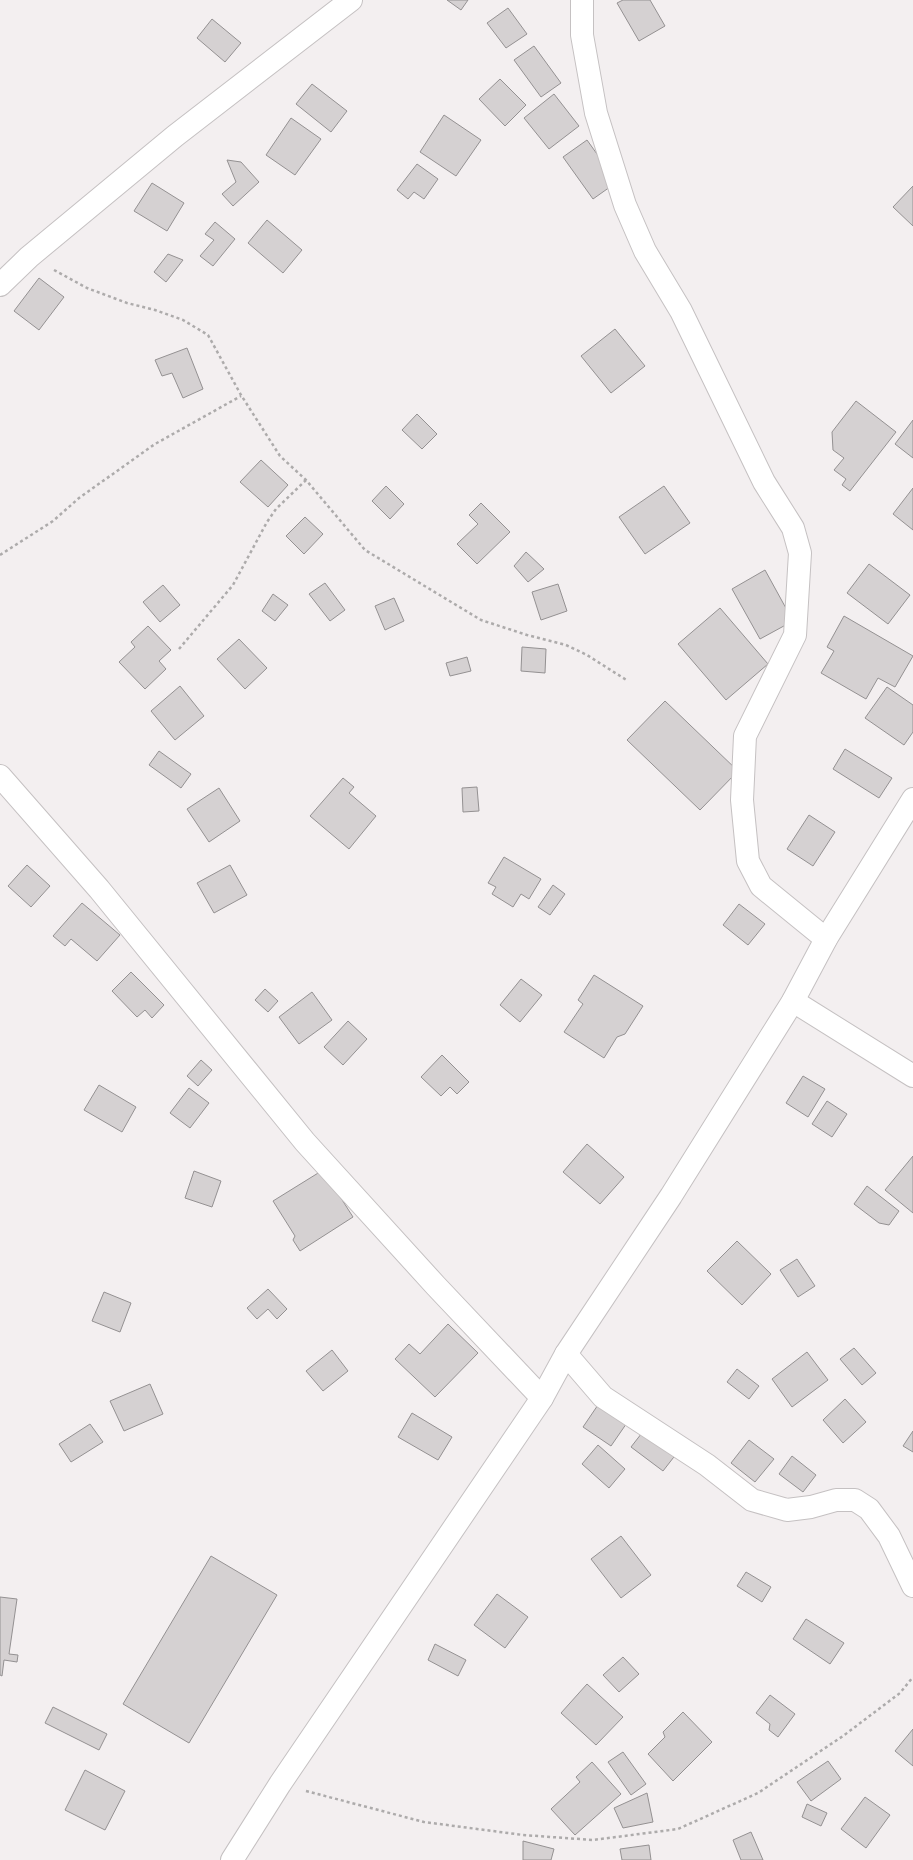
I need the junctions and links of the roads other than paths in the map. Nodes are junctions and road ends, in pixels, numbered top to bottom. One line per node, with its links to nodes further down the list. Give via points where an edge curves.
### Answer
1 (351, 0): 3 (street, via 176,136 29,257)
2 (582, 0): 6 (street, via 582,34 596,114 625,205 645,251 681,310 764,482 793,528 800,554 795,635 745,736 742,800 748,861 761,886)
3 (0, 285)
4 (0, 776): 10 (street, via 99,889 305,1142)
5 (913, 799): 6 (street)
6 (826, 939): 7 (street)
7 (793, 1001): 8 (street); 9 (street, via 672,1196)
8 (913, 1076)
9 (566, 1354): 10 (street); 11 (street, via 604,1397 707,1465 752,1500 787,1510 836,1500 855,1500 869,1509 889,1536)
10 (542, 1398): 12 (street, via 280,1784)
11 (913, 1586)
12 (232, 1860)

